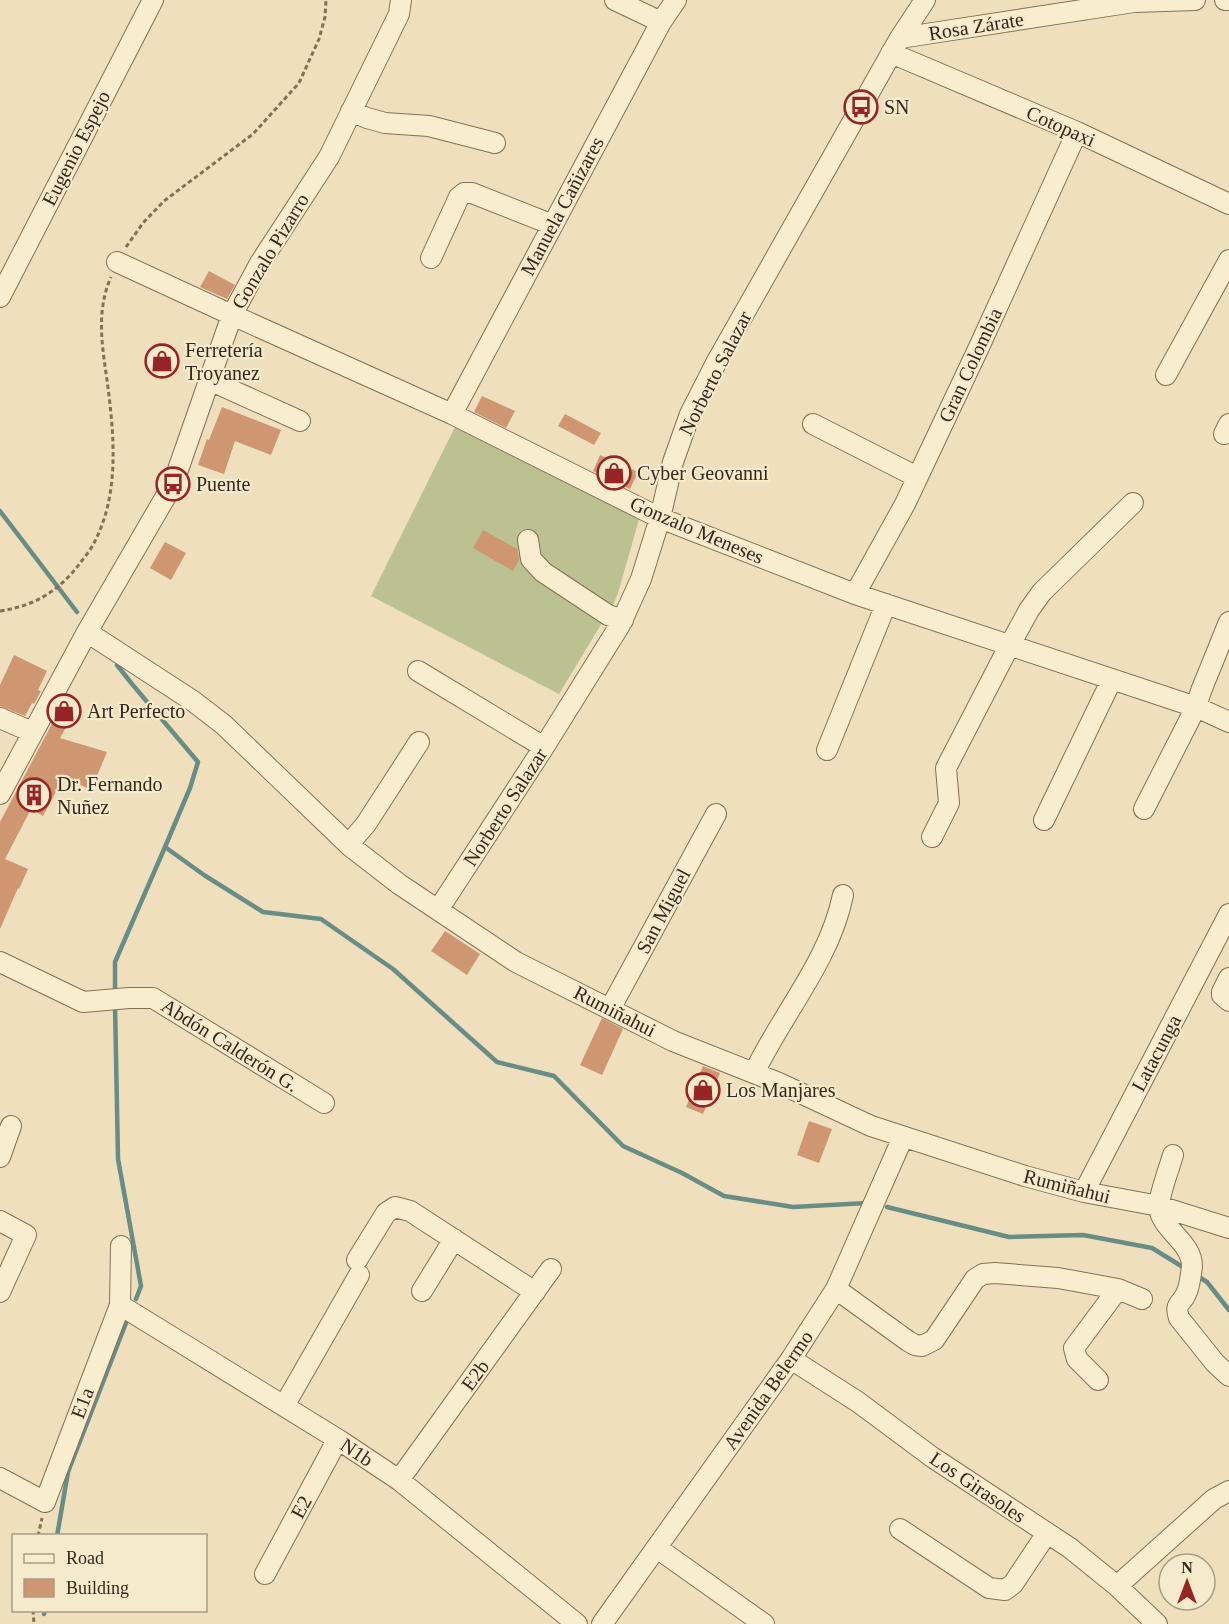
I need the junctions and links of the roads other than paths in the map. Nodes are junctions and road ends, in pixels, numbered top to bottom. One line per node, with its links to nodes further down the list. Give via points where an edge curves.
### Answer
1 (153, 0): 17 (street, Eugenio Espejo)
2 (401, 0): 9 (street, Gonzalo Pizarro, via 399,14)
3 (615, 0): 7 (street)
4 (675, 0): 7 (street, Manuela Cañizares)
5 (925, 0): 8 (street, Norberto Salazar)
6 (1195, 0): 8 (street, Rosa Zárate, via 1134,2)
7 (661, 22): 13 (street, Manuela Cañizares)
8 (895, 46): 10 (street, Cotopaxi); 26 (street, Norberto Salazar, via 690,414 673,462)
9 (351, 111): 11 (street, via 385,123 429,126); 18 (street, Gonzalo Pizarro, via 329,157 260,263)
10 (1077, 132): 12 (street, Cotopaxi); 24 (street, Gran Colombia)
11 (495, 143)
12 (1229, 204)
13 (553, 225): 14 (street, via 464,193); 21 (street, Manuela Cañizares)
14 (431, 258)
15 (1229, 260): 19 (street)
16 (117, 262): 18 (street, Gonzalo Meneses)
17 (0, 297)
18 (232, 315): 20 (street, Gonzalo Pizarro); 21 (street, Gonzalo Meneses)
19 (1166, 375)
20 (208, 380): 22 (street); 32 (street, Gonzalo Pizarro, via 173,484)
21 (452, 414): 26 (street, Gonzalo Meneses)
22 (300, 421)
23 (813, 424): 24 (street)
24 (917, 477): 28 (street, Gran Colombia)
25 (1133, 504): 33 (street, via 1042,592)
26 (660, 518): 28 (street, Gonzalo Meneses); 30 (street, Norberto Salazar)
27 (528, 540): 30 (street, via 531,559 543,572 608,615)
28 (855, 594): 29 (street, Gonzalo Meneses)
29 (886, 604): 33 (street, Gonzalo Meneses); 42 (street)
30 (623, 620): 41 (street, Norberto Salazar)
31 (1229, 621): 36 (street)
32 (87, 632): 39 (street, Gonzalo Pizarro); 48 (street, Rumiñahui, via 224,725)
33 (1009, 645): 35 (street, Gonzalo Meneses); 47 (street, via 946,768 949,803)
34 (418, 671): 41 (street)
35 (1112, 679): 36 (street, Gonzalo Meneses); 46 (street)
36 (1196, 707): 38 (street, Gonzalo Meneses); 44 (street)
37 (0, 718): 39 (street)
38 (1229, 722)
39 (32, 732): 43 (street, Gonzalo Pizarro)
40 (419, 742): 48 (street)
41 (544, 747): 50 (street, Norberto Salazar)
42 (827, 750)
43 (0, 794)
44 (1144, 809)
45 (716, 813): 56 (street, San Miguel)
46 (1044, 820)
47 (932, 837)
48 (349, 844): 50 (street, Rumiñahui)
49 (843, 895): 57 (street, via 828,941)
50 (438, 910): 56 (street, Rumiñahui, via 516,962)
51 (1229, 914): 52 (street, Latacunga)
52 (1221, 950): 63 (street, Latacunga)
53 (0, 962): 58 (street, Abdón Calderón G., via 83,1002 153,998)
54 (1229, 978): 55 (street, via 1222,992)
55 (1229, 1001)
56 (610, 1009): 57 (street, Rumiñahui, via 673,1041)
57 (753, 1073): 60 (street, Rumiñahui)
58 (324, 1103)
59 (11, 1126): 62 (street)
60 (903, 1137): 63 (street, Rumiñahui); 70 (street, Avenida Belermo)
61 (1173, 1155): 64 (street)
62 (0, 1157)
63 (1084, 1192): 64 (street, Rumiñahui)
64 (1159, 1206): 66 (street, Rumiñahui); 78 (street, via 1165,1222 1187,1248 1190,1276 1186,1295 1178,1304 1179,1318)
65 (0, 1221): 73 (street, via 26,1234)
66 (1229, 1228)
67 (454, 1239): 72 (street); 74 (street); 80 (street, via 410,1211 395,1207 386,1213)
68 (121, 1246): 76 (street, E1a)
69 (551, 1269): 74 (street, E2b)
70 (836, 1289): 71 (street, via 908,1341 922,1346 934,1340 975,1279 983,1274 1058,1278); 77 (street, Avenida Belermo)
71 (1118, 1289): 75 (street); 79 (street, via 1074,1348 1077,1359)
72 (422, 1291)
73 (0, 1292)
74 (535, 1292): 83 (street, E2b)
75 (1142, 1299)
76 (120, 1305): 80 (street, N1b); 82 (street, E1a, via 45,1502)
77 (791, 1359): 86 (street, Los Girasoles); 87 (street, Avenida Belermo)
78 (1229, 1376)
79 (1098, 1380)
80 (284, 1406): 81 (street, N1b)
81 (339, 1440): 83 (street, N1b); 88 (street, E2)
82 (0, 1478)
83 (399, 1480): 90 (street, N1b)
84 (1229, 1491): 89 (street, via 1214,1499)
85 (900, 1529): 86 (street, via 989,1588 1005,1590)
86 (1047, 1533): 89 (street, Los Girasoles)
87 (657, 1548): 91 (street, Avenida Belermo); 92 (street)
88 (265, 1574)
89 (1117, 1586): 93 (street, Los Girasoles)
90 (577, 1624)
91 (602, 1624)
92 (764, 1624)
93 (1157, 1624)

